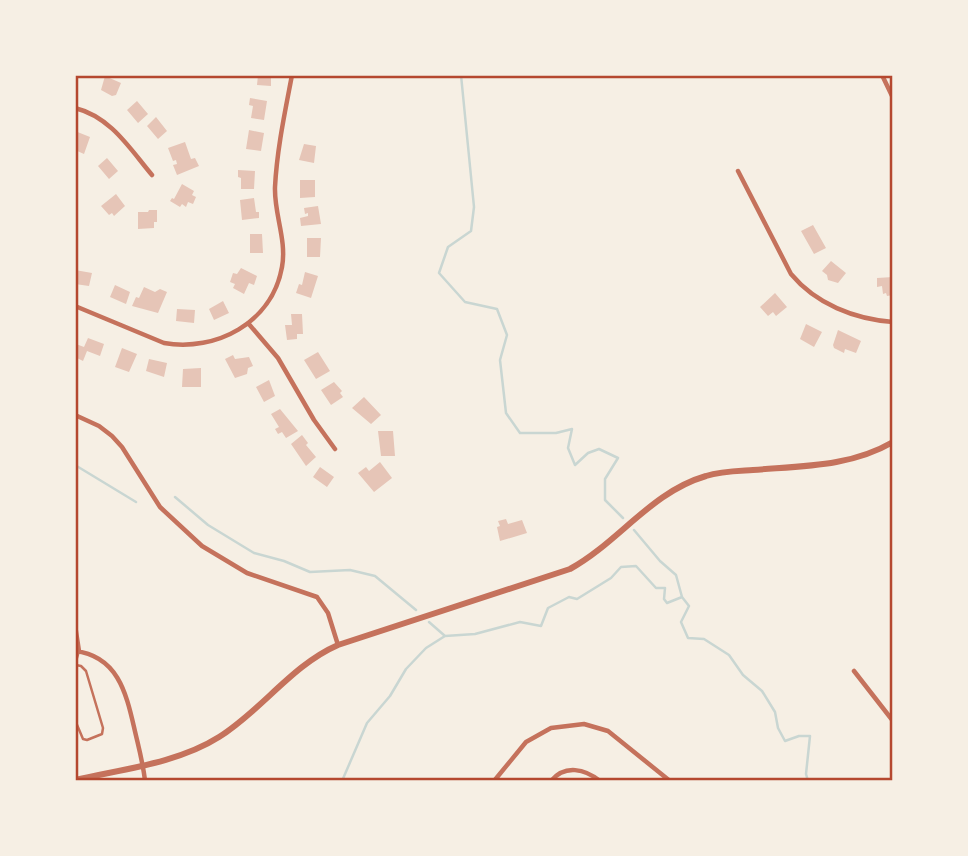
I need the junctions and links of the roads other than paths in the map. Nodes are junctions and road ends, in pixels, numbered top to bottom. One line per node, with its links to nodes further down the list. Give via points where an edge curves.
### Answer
1 (292, 75): 9 (street, via 275,192 282,268 268,301)
2 (882, 75): 3 (street)
3 (893, 98)
4 (75, 108): 6 (street, via 92,113 117,132)
5 (738, 172): 8 (street, via 801,286 830,305)
6 (152, 175)
7 (75, 306): 9 (street, via 164,343 180,345 214,341)
8 (893, 322)
9 (248, 323): 12 (street, via 278,358)
10 (75, 415): 14 (street, via 113,436 160,507 202,546 247,573 317,597 328,613)
11 (893, 442): 14 (street, via 863,457 836,463 705,475 655,501 570,569)
12 (335, 449)
13 (75, 625): 15 (street)
14 (338, 645): 20 (street, via 311,660 220,736 197,749)
15 (77, 651): 16 (lane); 20 (street, via 112,668 121,682)
16 (75, 665): 18 (lane, via 86,671 102,734 83,739)
17 (854, 671): 19 (street)
18 (75, 720)
19 (893, 721)
20 (143, 764): 21 (street); 22 (street)
21 (75, 780)
22 (145, 781)
23 (494, 781): 26 (street, via 526,742 551,728 584,724 608,731)
24 (551, 781): 25 (street, via 571,769 588,771)
25 (600, 781)
26 (670, 781)

